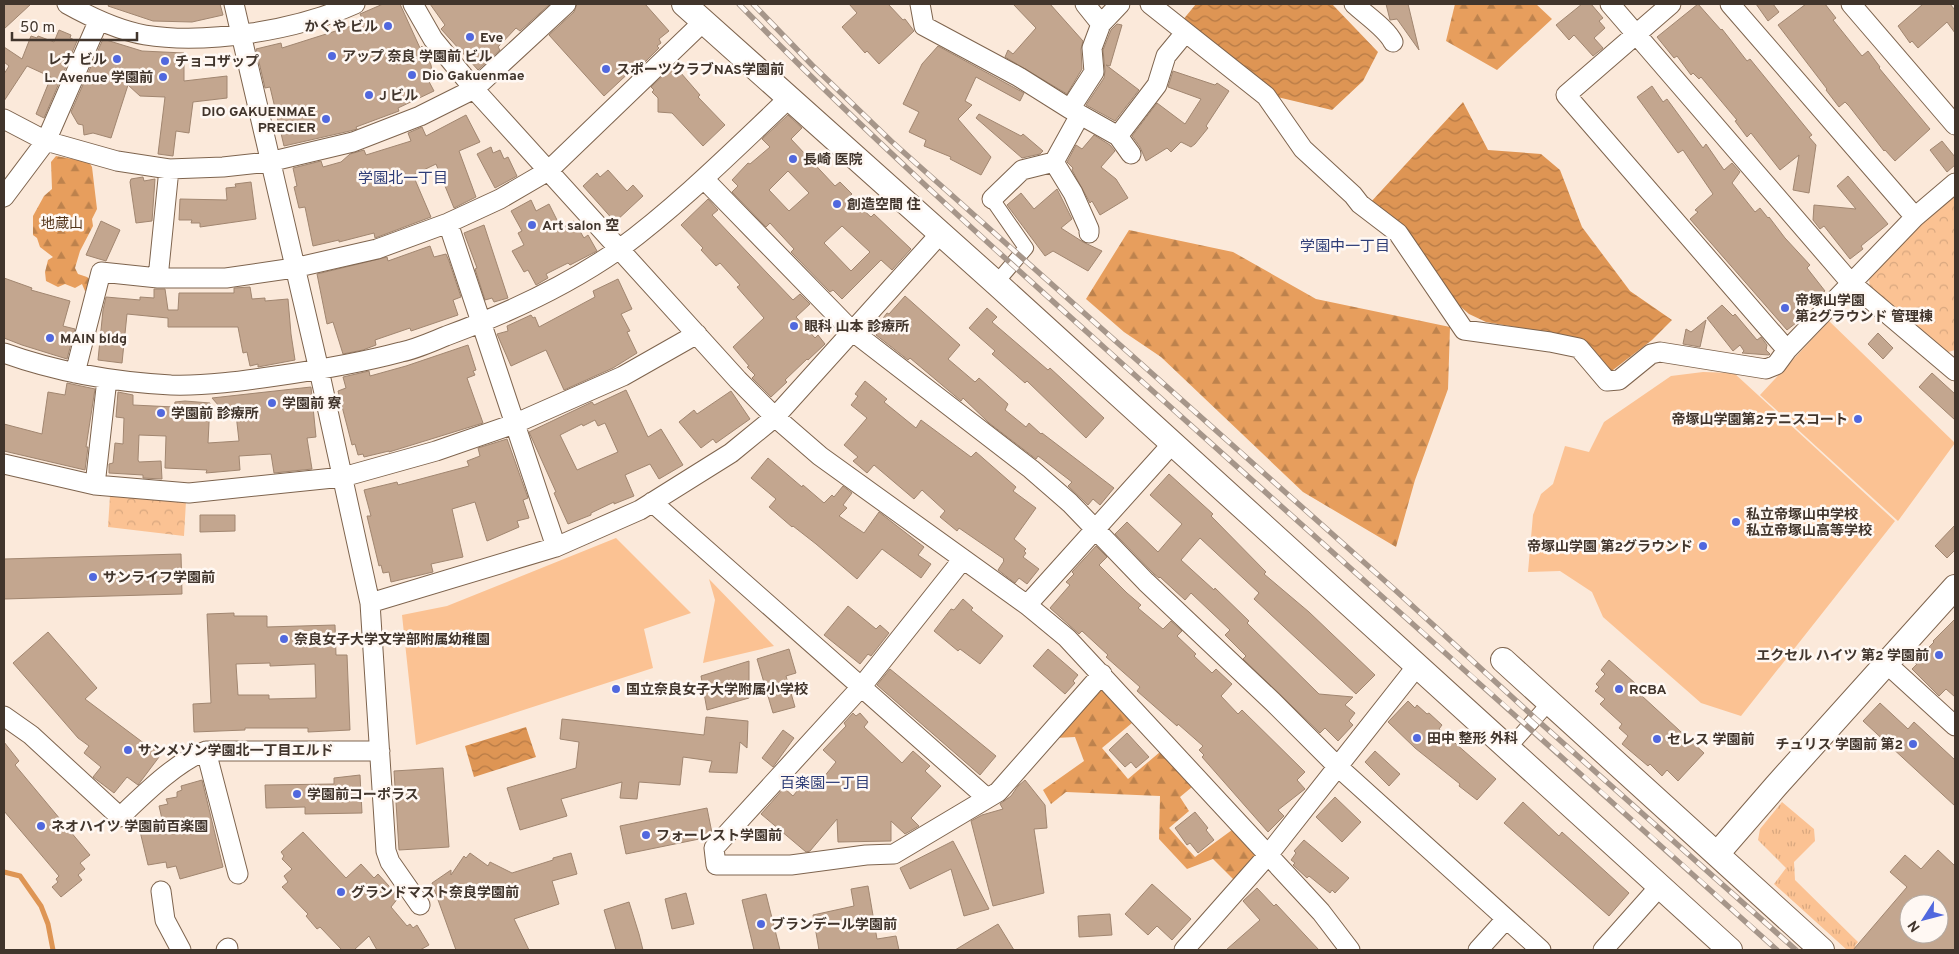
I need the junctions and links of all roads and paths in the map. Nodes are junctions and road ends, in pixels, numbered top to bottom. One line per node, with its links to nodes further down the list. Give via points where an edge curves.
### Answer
1 (67, 4): 16 (street)
2 (234, 4): 20 (street)
3 (356, 4): 20 (street, via 292,26)
4 (413, 4): 25 (street, via 434,39)
5 (566, 4): 25 (street)
6 (684, 4): 17 (street)
7 (920, 4): 27 (street, via 924,26 1019,77)
8 (1085, 4): 18 (street)
9 (1120, 4): 18 (street)
10 (1150, 4): 19 (street)
11 (1354, 4): 23 (street, via 1389,33)
12 (1610, 4): 21 (street)
13 (1671, 4): 21 (street)
14 (1730, 4): 43 (street)
15 (1851, 4): 29 (street)
16 (98, 22): 20 (street, via 144,35 189,38); 22 (street)
17 (704, 22): 26 (street); 36 (street)
18 (1101, 24): 27 (street, via 1092,48 1094,72)
19 (1185, 32): 30 (street, via 1166,56 1157,85); 55 (street, via 1266,96 1303,149 1360,204 1398,233 1464,330 1579,348 1607,381 1619,380 1651,354 1660,352 1766,368 1776,365)
20 (241, 34): 24 (street)
21 (1635, 34): 51 (street); 55 (street, via 1566,95)
22 (90, 41): 24 (street, via 103,34 158,46 187,48 229,44); 31 (street)
23 (1394, 42)
24 (246, 53): 33 (street)
25 (474, 89): 33 (street, via 420,116 353,142); 36 (street)
26 (788, 99): 37 (street); 46 (street)
27 (1075, 112): 30 (street); 34 (street)
28 (4, 119): 31 (street)
29 (1955, 125)
30 (1118, 136): 32 (street)
31 (46, 141): 35 (street, via 117,161); 40 (street)
32 (1131, 154)
33 (270, 162): 35 (street); 48 (street)
34 (1054, 162): 39 (street); 41 (street, via 1022,170)
35 (169, 169): 49 (street)
36 (548, 171): 44 (street, via 500,199); 47 (street)
37 (704, 179): 47 (street); 53 (street)
38 (1955, 183): 43 (street)
39 (1073, 192): 42 (street); 45 (street)
40 (4, 197)
41 (992, 199): 50 (street, via 1026,248)
42 (1091, 205)
43 (1915, 218): 51 (street)
44 (448, 223): 48 (street, via 377,249); 52 (street)
45 (1089, 233)
46 (940, 234): 50 (street); 53 (street)
47 (618, 250): 52 (street, via 538,298); 54 (street)
48 (294, 268): 49 (street, via 226,278); 57 (street)
49 (158, 278): 59 (street, via 102,272)
50 (996, 282): 63 (street)
51 (1851, 283): 55 (street); 58 (street)
52 (483, 323): 57 (street, via 403,352); 62 (street)
53 (852, 331): 61 (street); 68 (street, via 1031,469)
54 (697, 334): 61 (street); 62 (street, via 623,376)
55 (1787, 350)
56 (4, 353): 59 (street)
57 (319, 370): 60 (street, via 237,382 173,385); 65 (street)
58 (1955, 370)
59 (76, 373): 60 (street)
60 (107, 379): 66 (street)
61 (775, 417): 67 (street, via 732,453); 70 (street, via 820,456)
62 (514, 424): 65 (street, via 436,451); 69 (street)
63 (1172, 444): 68 (street); 76 (street)
64 (4, 464): 66 (street)
65 (343, 476): 66 (street, via 190,493); 72 (street)
66 (95, 485)
67 (652, 502): 69 (street); 78 (street)
68 (1096, 530): 73 (street); 85 (street)
69 (556, 547): 72 (street)
70 (963, 559): 73 (street); 78 (street)
71 (1955, 586): 75 (street)
72 (370, 603): 84 (street)
73 (1027, 605): 77 (street, via 1067,638)
74 (1502, 660): 79 (street)
75 (1887, 664): 81 (street); 87 (street)
76 (1417, 666): 82 (street); 85 (street)
77 (1102, 674): 86 (street, via 998,792); 88 (street)
78 (862, 686): 86 (street); 86 (street, via 714,848 716,865 791,865 866,854 894,854)
79 (1550, 702): 82 (street); 87 (street)
80 (4, 716): 83 (street, via 31,735 120,817 152,787 196,754)
81 (1955, 726)
82 (1508, 750): 90 (street)
83 (206, 751): 84 (street); 89 (street)
84 (380, 751): 92 (street, via 386,851)
85 (1337, 766): 88 (street); 93 (street)
86 (987, 798)
87 (1717, 854): 101 (street)
88 (1268, 855): 95 (street); 96 (street, via 1322,912)
89 (238, 874)
90 (1660, 886): 99 (street); 100 (street)
91 (161, 890): 94 (street, via 173,916)
92 (420, 905)
93 (1506, 919): 97 (street); 98 (street)
94 (181, 950)
95 (1184, 950)
96 (1350, 950)
97 (1478, 950)
98 (1540, 950)
99 (1603, 950)
100 (1730, 950)
101 (1822, 950)

